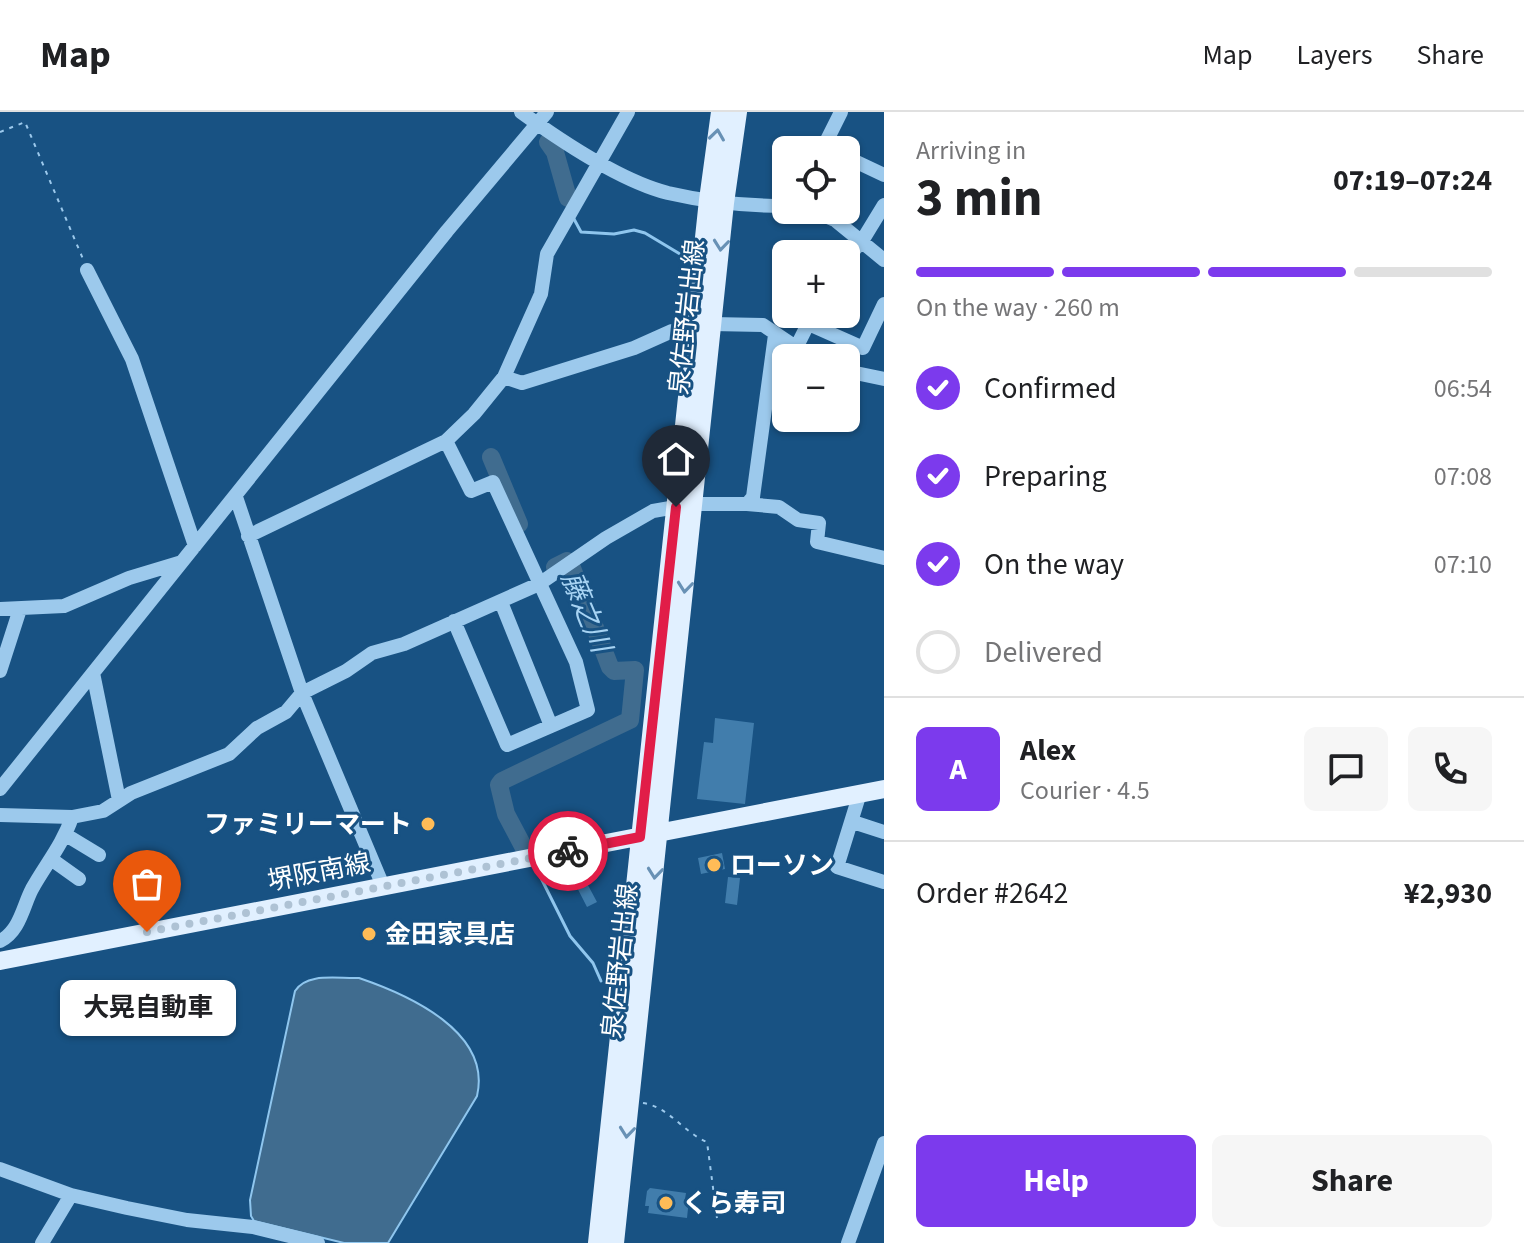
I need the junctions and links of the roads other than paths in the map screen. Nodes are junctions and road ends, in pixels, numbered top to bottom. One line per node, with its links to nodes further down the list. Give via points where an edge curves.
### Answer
1 (521, 112): 6 (street)
2 (628, 112): 8 (street)
3 (720, 112): 11 (main road, 泉佐野岩出線, one-way to 3)
4 (738, 112): 11 (main road, 泉佐野岩出線)
5 (841, 112): 7 (street)
6 (542, 118): 8 (street); 29 (street)
7 (831, 136)
8 (600, 162): 11 (street, via 656,189); 26 (street, via 547,254 541,294)
9 (860, 164): 10 (street)
10 (884, 175)
11 (716, 201): 12 (street); 20 (main road, 泉佐野岩出線, one-way to 20); 22 (main road, 泉佐野岩出線)
12 (772, 205)
13 (883, 212): 15 (street)
14 (840, 224): 15 (street)
15 (862, 241): 16 (street); 17 (street)
16 (860, 243)
17 (884, 260)
18 (87, 270): 33 (street, via 132,359)
19 (884, 304): 21 (street, via 863,348)
20 (712, 324): 23 (street, via 763,325); 31 (main road, 泉佐野岩出線)
21 (827, 328)
22 (694, 332): 26 (street, via 672,331 522,383); 31 (main road, 泉佐野岩出線)
23 (775, 335): 24 (street); 30 (street, via 753,497)
24 (790, 344)
25 (860, 374): 27 (street)
26 (504, 377): 28 (street)
27 (884, 379)
28 (446, 441): 32 (street); 36 (street, via 471,491 493,482)
29 (236, 497): 32 (street); 33 (street)
30 (747, 504): 31 (street); 34 (street, via 779,507 798,520 819,523 817,542)
31 (685, 506): 36 (street, via 653,511); 52 (main road, 泉佐野岩出線, one-way to 52); 55 (main road, 泉佐野岩出線)
32 (248, 536): 43 (street)
33 (195, 546): 35 (street)
34 (884, 558)
35 (182, 562): 39 (street, via 64,606); 42 (street)
36 (539, 584): 37 (street); 44 (street, via 576,662 588,710)
37 (501, 602): 40 (street); 44 (street)
38 (0, 609): 39 (street)
39 (20, 609): 41 (street)
40 (454, 621): 43 (street, via 372,653); 44 (street, via 507,745)
41 (0, 671)
42 (93, 673): 45 (street); 48 (street)
43 (302, 693): 48 (street, via 286,712 257,728 229,754); 60 (street)
44 (551, 726)
45 (0, 789)
46 (884, 789): 47 (main road, 堺阪南線)
47 (860, 793): 51 (street); 52 (main road, 堺阪南線)
48 (119, 800): 50 (street, via 103,811)
49 (0, 815): 50 (street)
50 (72, 817): 54 (street)
51 (853, 822): 53 (street); 59 (street, via 837,867)
52 (660, 832): 55 (main road, 堺阪南線); 70 (main road, 泉佐野岩出線, one-way to 70)
53 (884, 832)
54 (66, 835): 56 (street); 57 (street)
55 (640, 837): 60 (main road, 堺阪南線); 69 (main road, 泉佐野岩出線)
56 (99, 855)
57 (51, 859): 58 (street); 61 (street, via 26,909)
58 (79, 879)
59 (884, 882)
60 (383, 886): 62 (main road, 堺阪南線)
61 (0, 941)
62 (0, 961)
63 (884, 1143): 64 (street)
64 (881, 1165): 71 (street)
65 (0, 1169): 66 (street)
66 (71, 1195): 67 (street); 68 (street)
67 (42, 1243)
68 (318, 1243)
69 (597, 1243)
70 (615, 1243)
71 (848, 1243)

